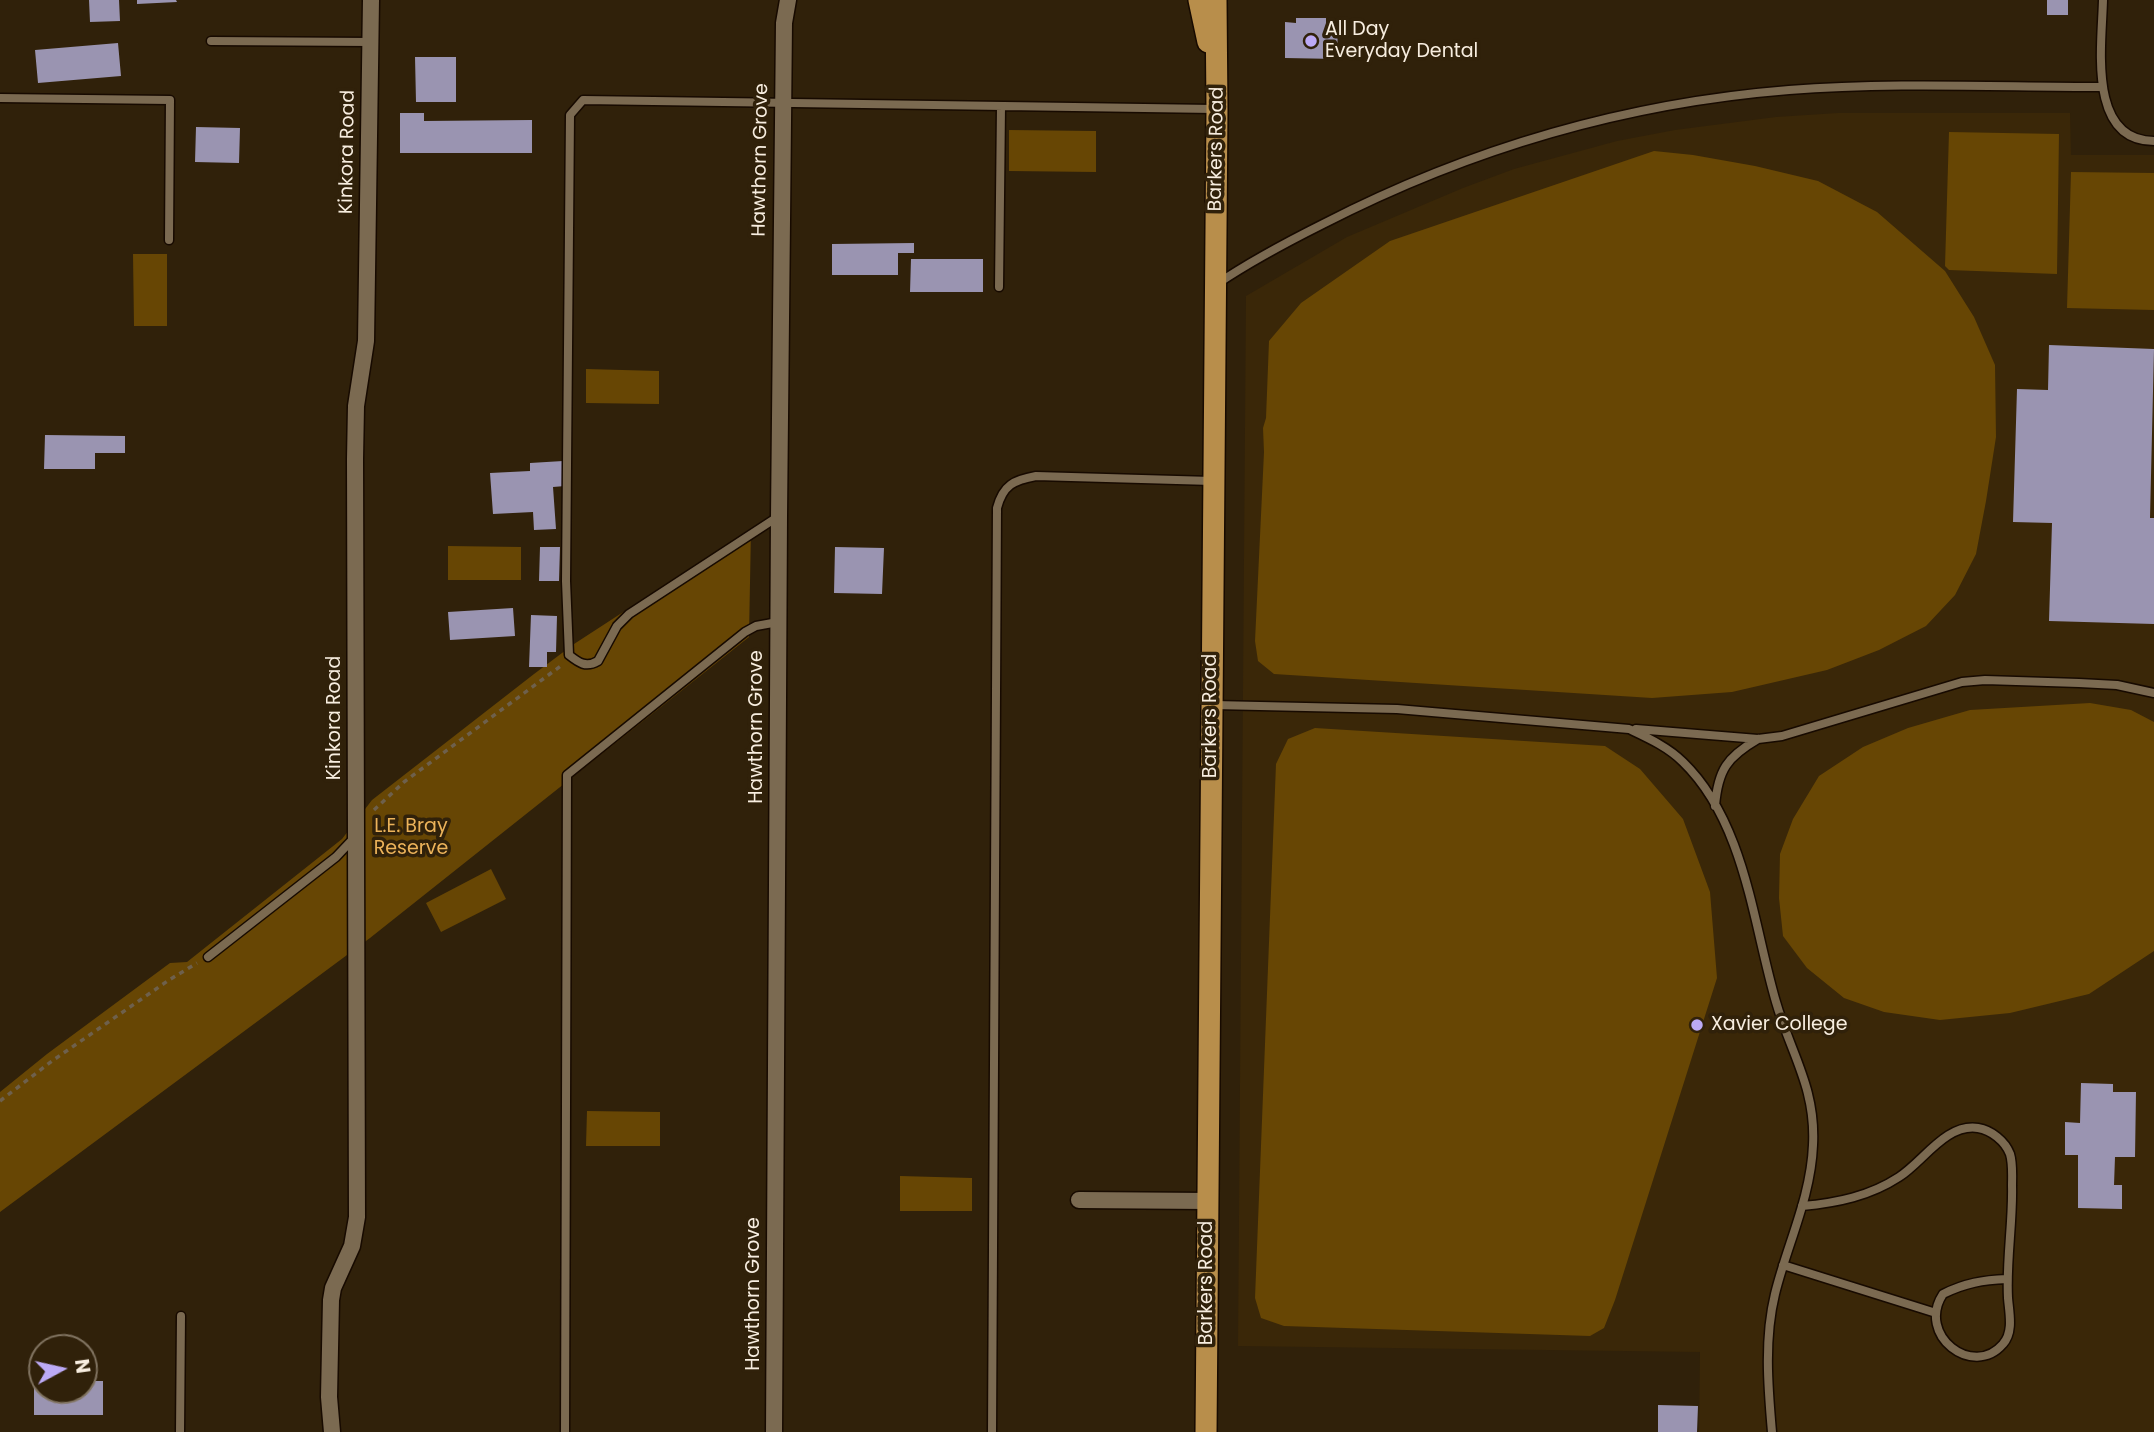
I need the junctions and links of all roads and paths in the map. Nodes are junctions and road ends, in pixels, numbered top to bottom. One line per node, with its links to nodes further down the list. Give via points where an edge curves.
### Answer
1 (371, 0): 9 (street, Kinkora Road)
2 (780, 0): 7 (street, Hawthorn Grove)
3 (788, 0): 7 (street, Hawthorn Grove)
4 (1199, 0): 10 (main road)
5 (1216, 0): 10 (main road, Barkers Road)
6 (2103, 0): 11 (lane)
7 (784, 23): 13 (street, Hawthorn Grove)
8 (211, 41): 9 (lane)
9 (371, 42): 29 (street, Kinkora Road, via 366,341 356,406)
10 (1217, 78): 15 (main road, Barkers Road)
11 (2101, 87): 16 (lane, via 2112,118 2128,134); 18 (lane, via 1831,88 1747,94 1640,111 1519,142 1414,181 1243,266)
12 (0, 99): 17 (lane, via 170,100)
13 (783, 103): 14 (lane); 21 (street, Hawthorn Grove); 23 (lane, via 583,100 570,115 566,581)
14 (1001, 107): 15 (lane); 19 (lane)
15 (1217, 110): 18 (main road, Barkers Road)
16 (2154, 141)
17 (169, 240)
18 (1215, 286): 20 (main road, Barkers Road)
19 (999, 287)
20 (1213, 481): 25 (main road, Barkers Road); 43 (lane, via 1036,477 1013,481 1000,496 997,508)
21 (779, 516): 22 (street, Hawthorn Grove); 23 (lane, via 629,614 598,661 587,665)
22 (778, 622): 41 (lane, via 746,632 567,775); 42 (street, Hawthorn Grove)
23 (572, 657): 29 (path, via 404,782 375,809)
24 (2154, 693): 27 (lane, via 2092,683 1962,682 1799,732)
25 (1212, 705): 26 (lane, via 1386,708); 33 (main road, Barkers Road)
26 (1629, 729): 27 (lane); 28 (lane, via 1683,762)
27 (1758, 739): 28 (lane, via 1727,764)
28 (1715, 806): 34 (lane, via 1736,851 1777,1007 1807,1082 1813,1146)
29 (356, 836): 30 (lane, via 336,857); 40 (street, Kinkora Road, via 357,1217 352,1246 331,1300)
30 (208, 957): 31 (path)
31 (0, 1101)
32 (1079, 1200): 33 (street)
33 (1207, 1201): 44 (main road, Barkers Road)
34 (1802, 1206): 35 (lane); 36 (lane, via 1856,1198 1898,1178 1948,1135 1965,1128 1984,1130 2004,1145 2012,1163)
35 (1783, 1265): 37 (lane); 45 (lane, via 1770,1319)
36 (2007, 1279): 37 (lane, via 1958,1286 1943,1294); 37 (lane, via 2009,1331 1994,1351 1977,1356 1955,1351 1939,1333)
37 (1936, 1313)
38 (181, 1317): 39 (lane)
39 (180, 1432)
40 (332, 1432)
41 (565, 1432)
42 (774, 1432)
43 (992, 1432)
44 (1206, 1432)
45 (1772, 1432)

